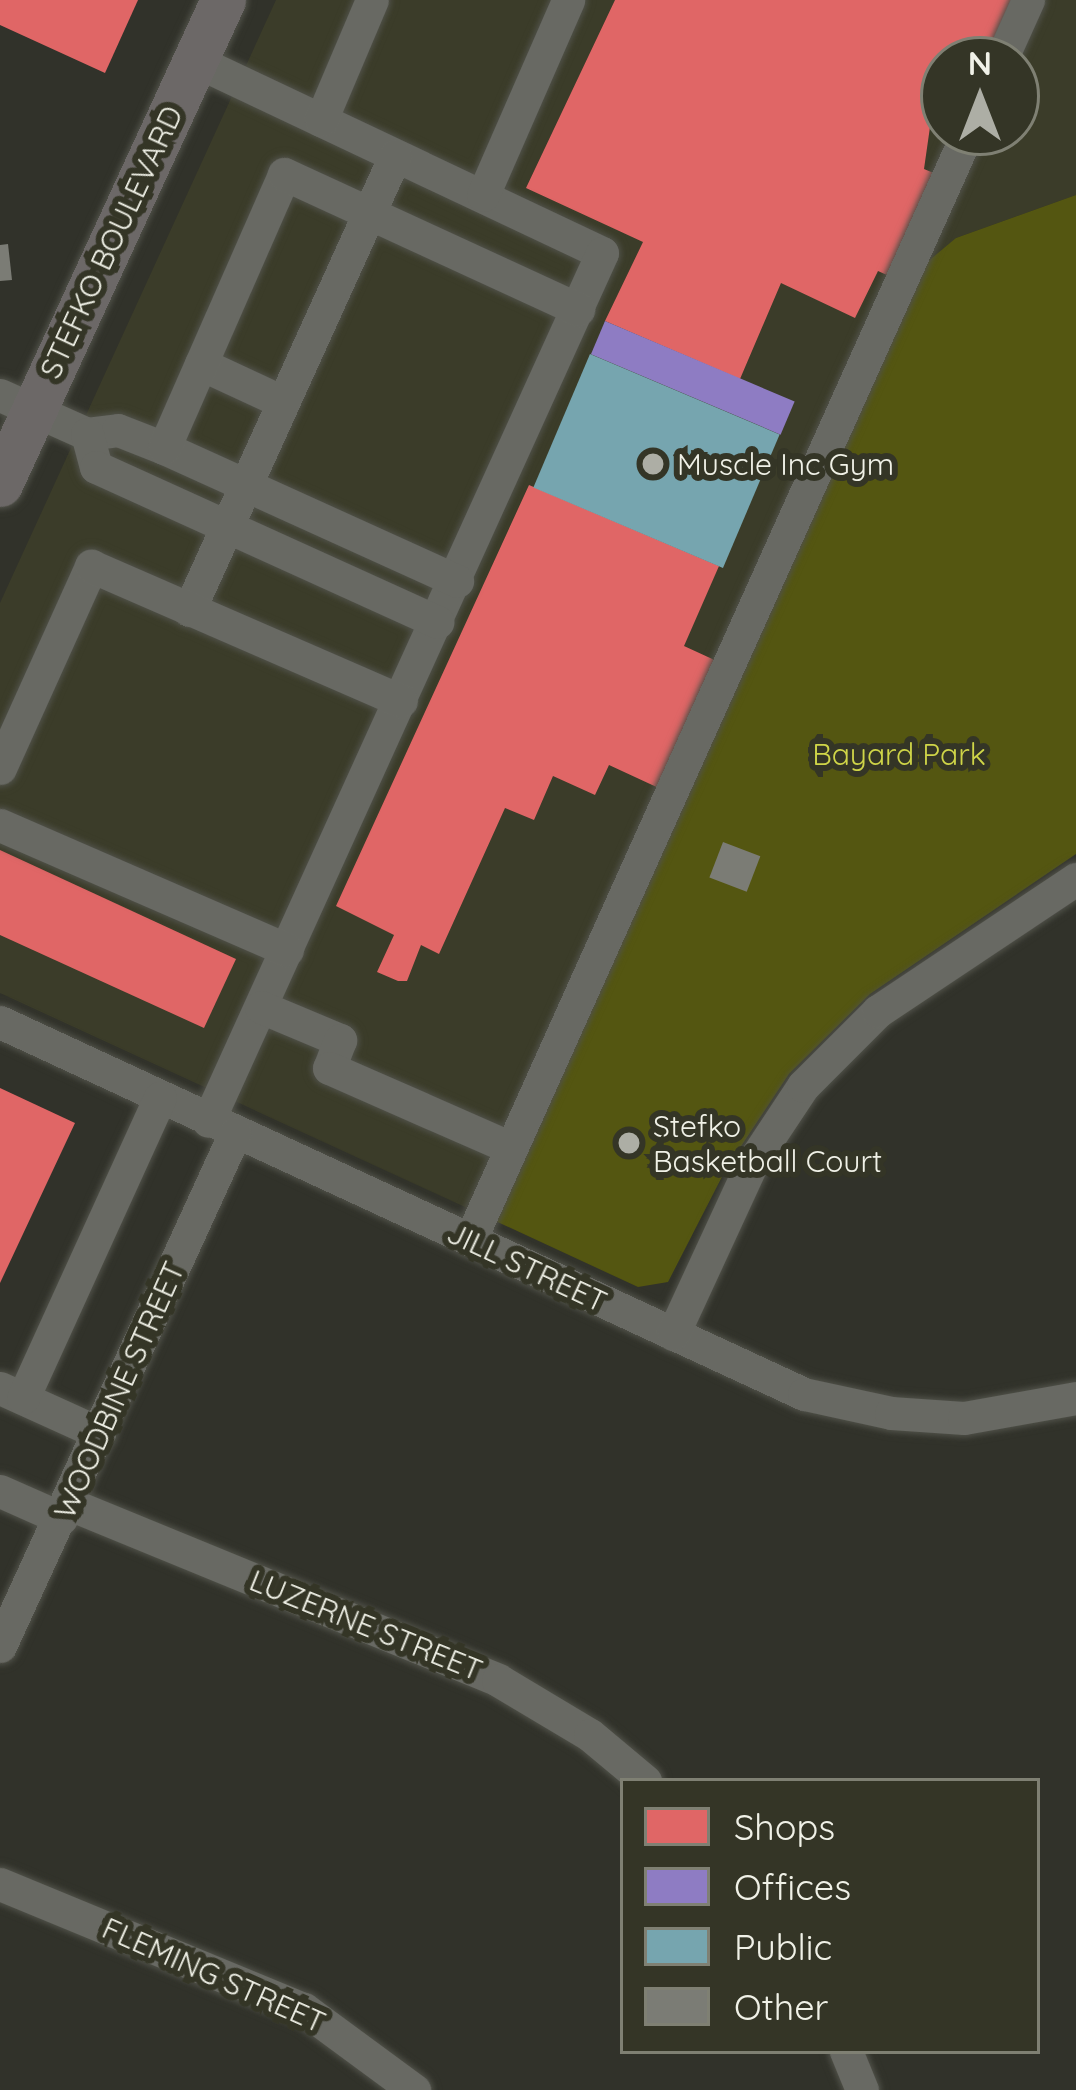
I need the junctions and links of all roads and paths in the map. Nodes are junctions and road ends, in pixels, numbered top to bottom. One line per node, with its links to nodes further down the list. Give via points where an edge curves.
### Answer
1 (224, 0): 6 (main road, STEFKO BOULEVARD)
2 (372, 0): 7 (street)
3 (568, 0): 10 (street)
4 (1028, 0): 5 (street)
5 (1012, 36)
6 (196, 62): 7 (street); 14 (main road, STEFKO BOULEVARD)
7 (321, 120): 8 (street)
8 (395, 155): 10 (street); 11 (street)
9 (957, 156): 33 (street)
10 (483, 195): 12 (street, WOODBINE STREET, via 602,253)
11 (370, 214): 12 (street); 13 (street, via 284,174); 15 (street)
12 (578, 309): 21 (street, WOODBINE STREET)
13 (201, 364): 15 (street); 17 (street)
14 (17, 402): 16 (street); 18 (main road, STEFKO BOULEVARD)
15 (284, 402): 19 (street)
16 (87, 434): 17 (street, via 118,430); 20 (street, via 96,467)
17 (164, 448): 19 (street)
18 (0, 484)
19 (245, 485): 20 (street); 21 (street)
20 (227, 527): 22 (street); 23 (street)
21 (457, 580): 23 (street, WOODBINE STREET)
22 (189, 610): 24 (street); 25 (street, via 92,566)
23 (437, 622): 24 (street, WOODBINE STREET)
24 (401, 700): 28 (street, WOODBINE STREET)
25 (0, 768)
26 (0, 825): 28 (street)
27 (1076, 879): 35 (street, via 878,1011 803,1086 752,1163)
28 (287, 950): 29 (street, WOODBINE STREET)
29 (261, 1007): 32 (street, WOODBINE STREET); 33 (street, via 340,1040 329,1068)
30 (0, 1022): 31 (street, JILL STREET)
31 (160, 1098): 32 (street, JILL STREET); 36 (street)
32 (222, 1127): 34 (street, JILL STREET); 38 (street, WOODBINE STREET)
33 (511, 1148): 34 (street)
34 (470, 1240): 35 (street, JILL STREET)
35 (674, 1334): 37 (street, JILL STREET, via 804,1394 891,1413 997,1416)
36 (12, 1393): 38 (street)
37 (1076, 1398)
38 (99, 1433): 40 (street, WOODBINE STREET)
39 (0, 1491): 40 (street, LUZERNE STREET)
40 (64, 1511): 41 (street, WOODBINE STREET); 42 (street, LUZERNE STREET, via 498,1680)
41 (0, 1646)
42 (641, 1778)
43 (0, 1884): 45 (street, FLEMING STREET, via 304,2008)
44 (847, 2054): 46 (street)
45 (414, 2090)
46 (862, 2090)

